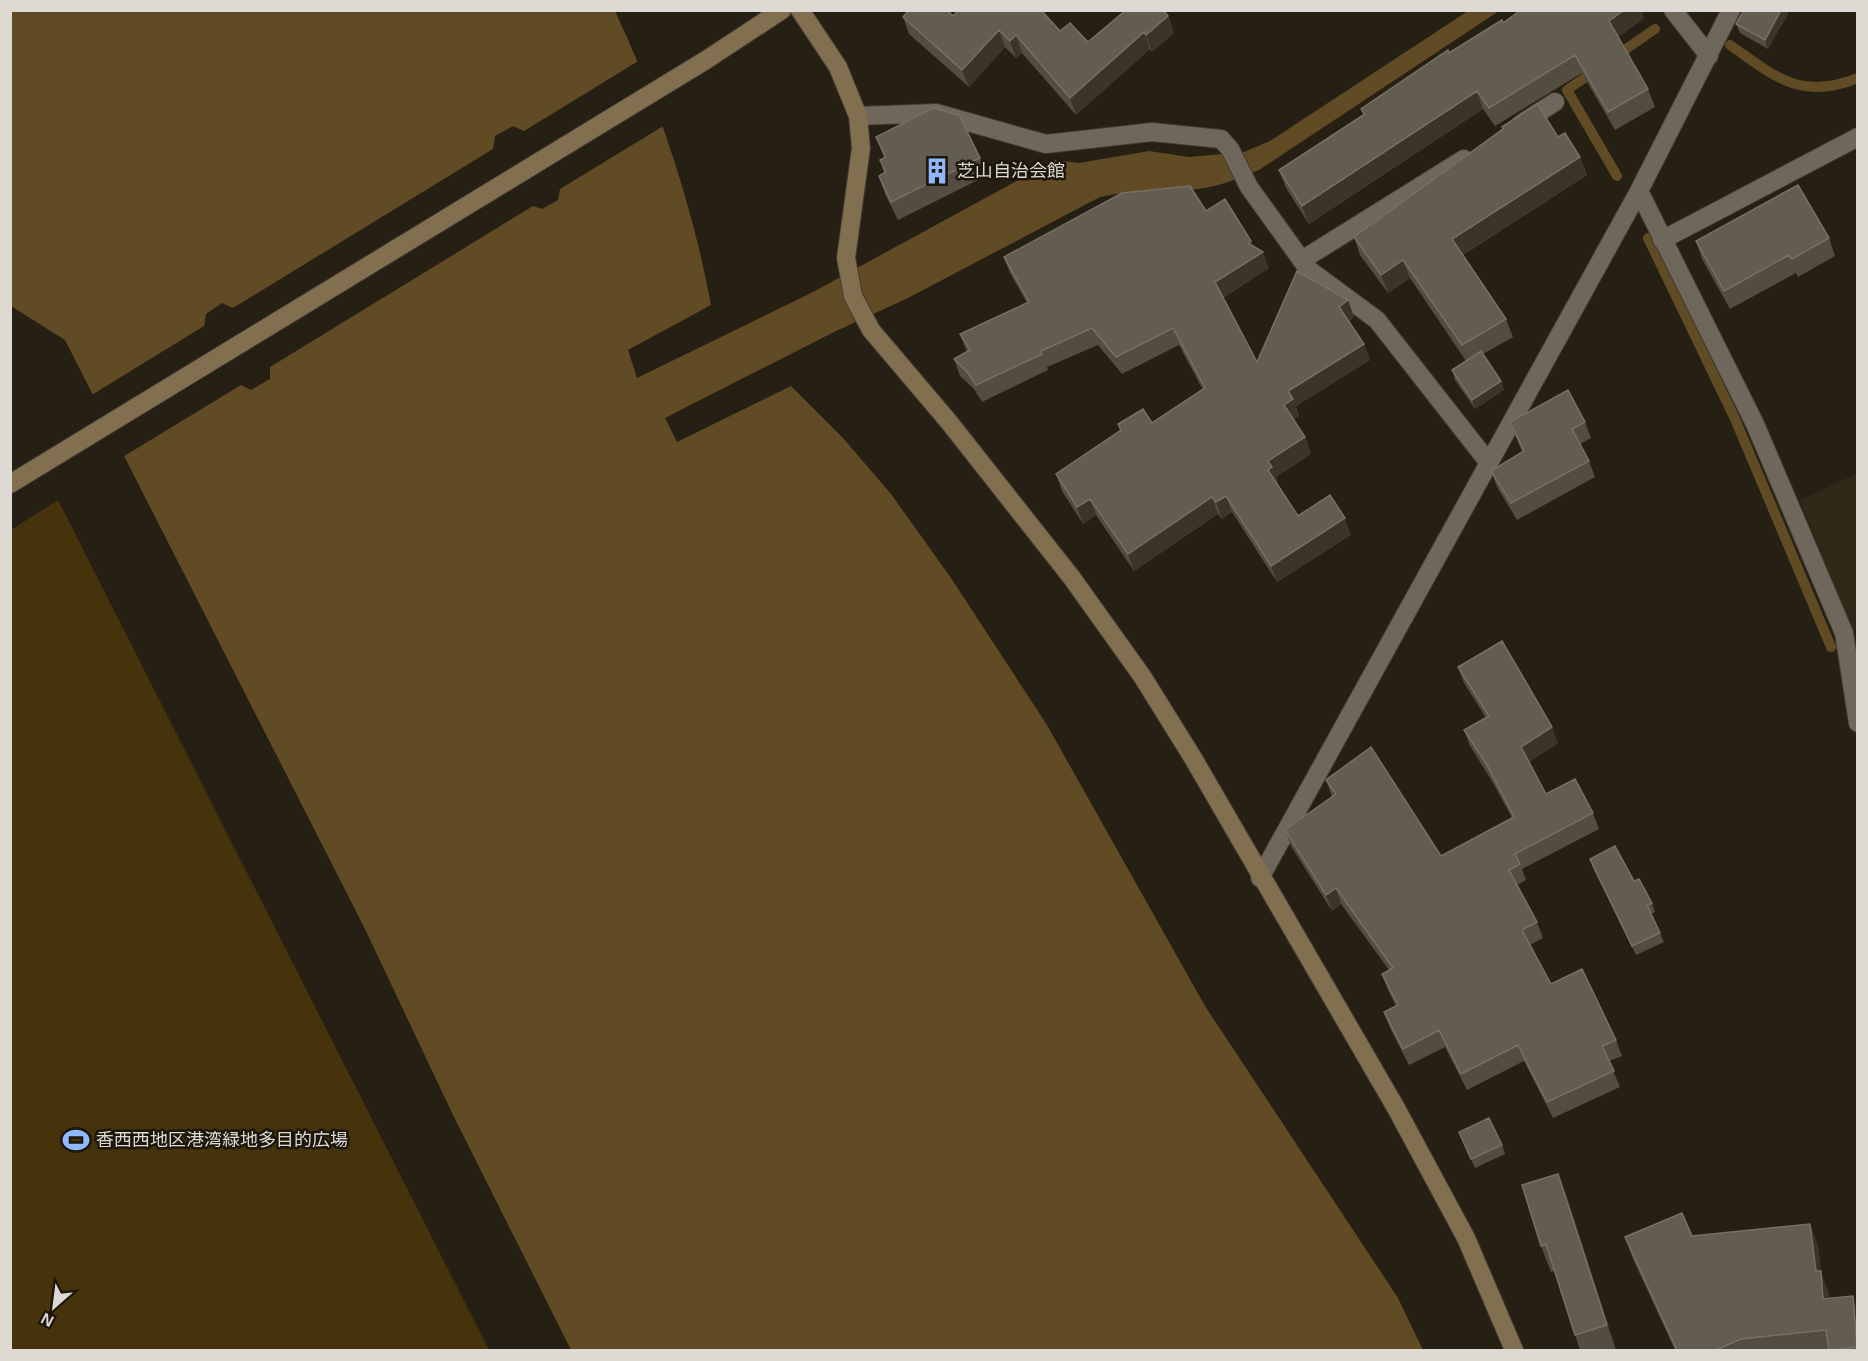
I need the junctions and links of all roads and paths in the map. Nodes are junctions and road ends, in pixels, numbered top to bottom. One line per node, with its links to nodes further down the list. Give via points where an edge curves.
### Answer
1 (782, 10): 15 (street)
2 (800, 10): 7 (street, via 838,67)
3 (1673, 10): 5 (street)
4 (1731, 10): 5 (street)
5 (1709, 56): 11 (street)
6 (1555, 102): 8 (street)
7 (858, 116): 13 (street, via 936,113 1046,144 1152,132 1221,139 1249,187); 17 (street, via 861,148 846,258 853,296 870,330 949,422 1072,578 1135,666 1193,758)
8 (1504, 134)
9 (1857, 137): 12 (street)
10 (1484, 146): 13 (street)
11 (1639, 191): 12 (street); 14 (street)
12 (1662, 240): 16 (street, via 1755,424 1844,633)
13 (1302, 260): 14 (street, via 1308,269 1377,320)
14 (1489, 463): 17 (street)
15 (10, 484)
16 (1857, 723)
17 (1260, 878): 18 (street, via 1363,1051 1466,1238)
18 (1514, 1350)

